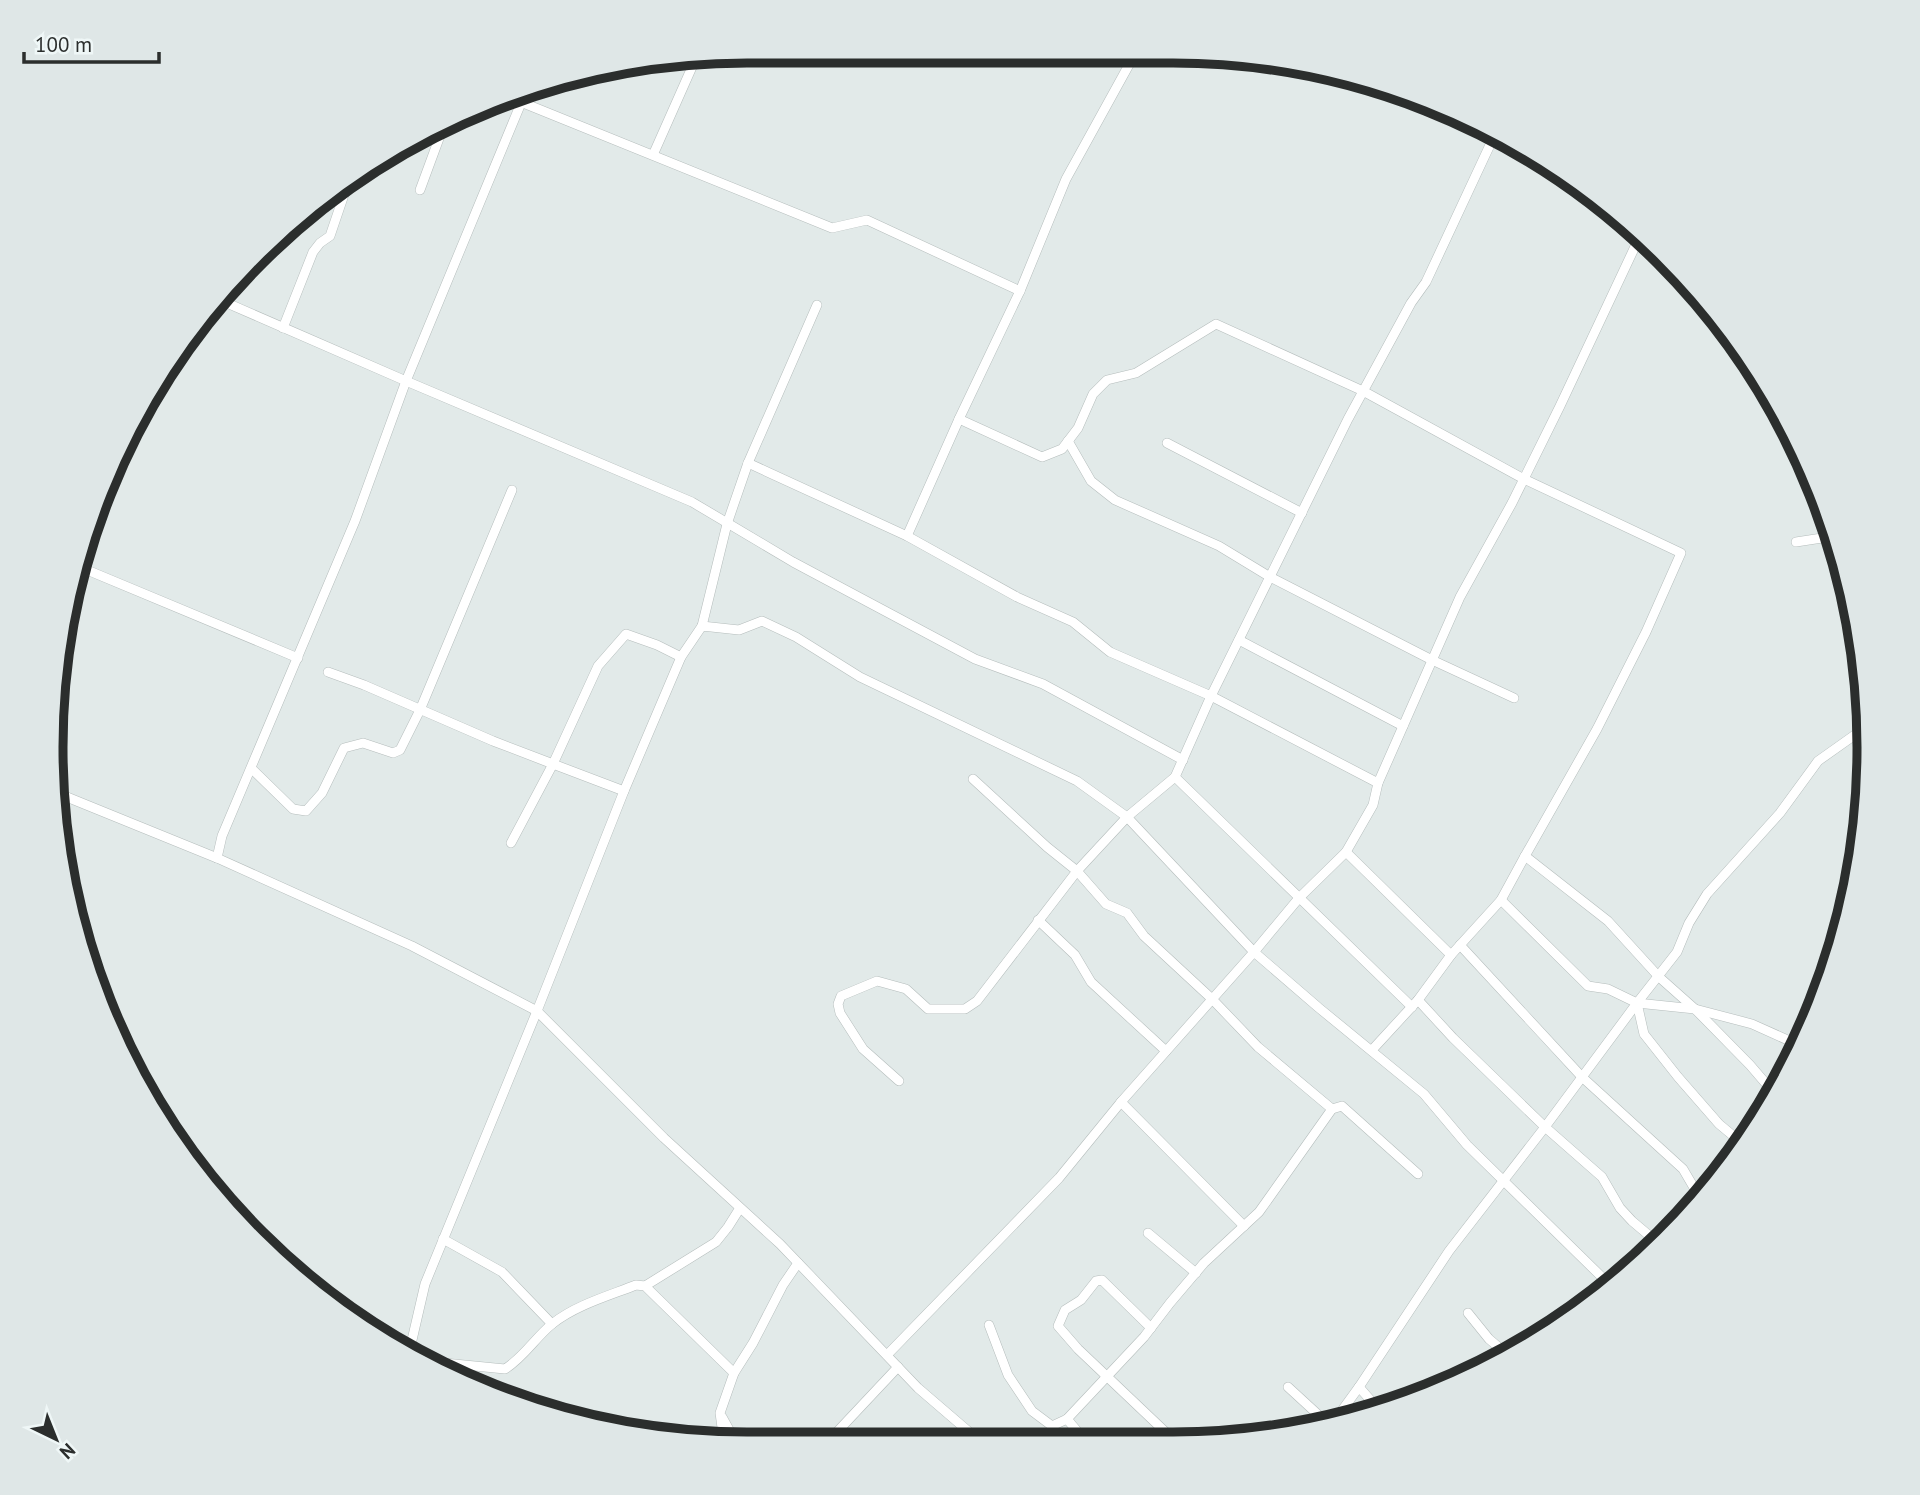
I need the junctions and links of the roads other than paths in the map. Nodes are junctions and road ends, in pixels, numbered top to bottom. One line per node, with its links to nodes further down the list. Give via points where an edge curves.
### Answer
1 (1130, 63): 11 (street, via 1066,179)
2 (692, 65): 7 (street)
3 (520, 102): 4 (street)
4 (523, 103): 7 (street); 15 (street)
5 (440, 137): 8 (street)
6 (1491, 142): 16 (street, via 1426,282)
7 (653, 155): 11 (street, via 832,228 867,220)
8 (420, 190)
9 (344, 195): 14 (street, via 330,236 313,252)
10 (1636, 244): 21 (street)
11 (1020, 291): 17 (street)
12 (227, 303): 14 (street)
13 (817, 305): 20 (street)
14 (283, 328): 15 (street)
15 (405, 381): 24 (street, via 692,502); 33 (street, via 355,521)
16 (1363, 391): 18 (street, via 1216,324 1136,373 1107,380 1093,394); 21 (street); 23 (street)
17 (959, 419): 18 (street, via 1042,457); 25 (street)
18 (1069, 441): 29 (street, via 1091,481 1115,500 1219,546)
19 (1167, 443): 23 (street)
20 (748, 463): 24 (street); 25 (street)
21 (1524, 479): 34 (street, via 1460,597); 52 (street, via 1681,553 1597,729)
22 (512, 490): 38 (street)
23 (1302, 513): 29 (street)
24 (727, 524): 30 (street); 41 (street, via 975,659 1043,684)
25 (907, 536): 36 (street, via 1017,597 1073,622 1110,652)
26 (1824, 538): 27 (street)
27 (1796, 542)
28 (86, 570): 33 (street)
29 (1270, 577): 31 (street); 34 (street)
30 (702, 626): 32 (street); 49 (street, via 739,630 762,621 860,677 1077,780)
31 (1239, 640): 36 (street); 39 (street)
32 (681, 657): 42 (street, via 626,634 598,666); 47 (street)
33 (298, 658): 43 (street)
34 (1432, 660): 37 (street); 39 (street)
35 (328, 672): 38 (street)
36 (1212, 696): 41 (street); 46 (street)
37 (1514, 698)
38 (420, 710): 42 (street); 43 (street, via 400,750 393,753 363,743 344,748 322,793 306,811 293,809)
39 (1403, 726): 46 (street)
40 (1857, 734): 61 (street, via 1818,761 1780,813 1707,894 1677,952)
41 (1183, 760): 44 (street)
42 (554, 764): 47 (street); 50 (street)
43 (252, 769): 53 (street)
44 (1175, 777): 49 (street); 55 (street)
45 (973, 779): 54 (street)
46 (1378, 783): 51 (street, via 1373,805)
47 (624, 791): 66 (street)
48 (64, 796): 53 (street)
49 (1127, 817): 54 (street); 59 (street)
50 (512, 843)
51 (1346, 852): 55 (street); 60 (street)
52 (1525, 856): 56 (street); 61 (street, via 1608,921)
53 (217, 858): 66 (street, via 412,946)
54 (1077, 871): 57 (street); 62 (street)
55 (1299, 898): 59 (street); 64 (street)
56 (1501, 900): 58 (street); 63 (street, via 1588,986 1608,989)
57 (1038, 920): 69 (street, via 1075,955 1091,982); 71 (street, via 977,1001 965,1009 929,1009 906,989 877,981 841,996 840,1013 863,1049)
58 (1460, 944): 60 (street); 70 (street)
59 (1254, 952): 62 (street); 68 (street)
60 (1451, 955): 64 (street)
61 (1658, 976): 63 (street); 65 (street)
62 (1212, 999): 69 (street); 74 (street, via 1258,1047)
63 (1637, 1003): 65 (street); 70 (street); 76 (street, via 1644,1034)
64 (1415, 1004): 68 (street); 75 (street)
65 (1695, 1009): 67 (street, via 1752,1024); 72 (street)
66 (537, 1011): 80 (street); 84 (street)
67 (1790, 1041)
68 (1372, 1050): 78 (street, via 1424,1094)
69 (1166, 1051): 73 (street)
70 (1583, 1077): 75 (street); 79 (street, via 1683,1170)
71 (899, 1081)
72 (1767, 1085)
73 (1121, 1102): 81 (street); 95 (street, via 1059,1178)
74 (1332, 1109): 77 (street, via 1342,1106); 81 (street, via 1259,1212)
75 (1545, 1127): 78 (street); 83 (street, via 1602,1177 1619,1209)
76 (1735, 1137)
77 (1418, 1174)
78 (1503, 1180): 87 (street); 101 (street, via 1449,1251)
79 (1695, 1190)
80 (740, 1208): 85 (street); 88 (street, via 716,1242)
81 (1244, 1226): 86 (street)
82 (1148, 1233): 86 (street)
83 (1651, 1237)
84 (443, 1239): 90 (street, via 502,1272); 93 (street, via 425,1284)
85 (798, 1262): 95 (street); 98 (street)
86 (1196, 1273): 92 (street)
87 (1604, 1279)
88 (645, 1286): 90 (street, via 636,1285 580,1307); 98 (street)
89 (1468, 1313): 94 (street)
90 (552, 1324): 96 (street, via 505,1369)
91 (989, 1325): 106 (street, via 1008,1375 1032,1411 1052,1426)
92 (1151, 1328): 99 (street); 99 (street, via 1102,1280 1096,1280 1081,1300 1065,1310 1058,1326)
93 (411, 1343)
94 (1500, 1348)
95 (887, 1355): 97 (street)
96 (451, 1364)
97 (898, 1367): 109 (street); 110 (street)
98 (734, 1373): 104 (street)
99 (1106, 1376): 106 (street); 112 (street)
100 (1288, 1387): 105 (street)
101 (1359, 1387): 102 (street); 103 (street)
102 (1372, 1402)
103 (1342, 1411)
104 (720, 1413): 107 (street); 108 (street)
105 (1319, 1416)
106 (1067, 1419): 111 (street)
107 (723, 1431)
108 (730, 1432)
109 (837, 1432)
110 (969, 1432)
111 (1078, 1432)
112 (1165, 1432)

